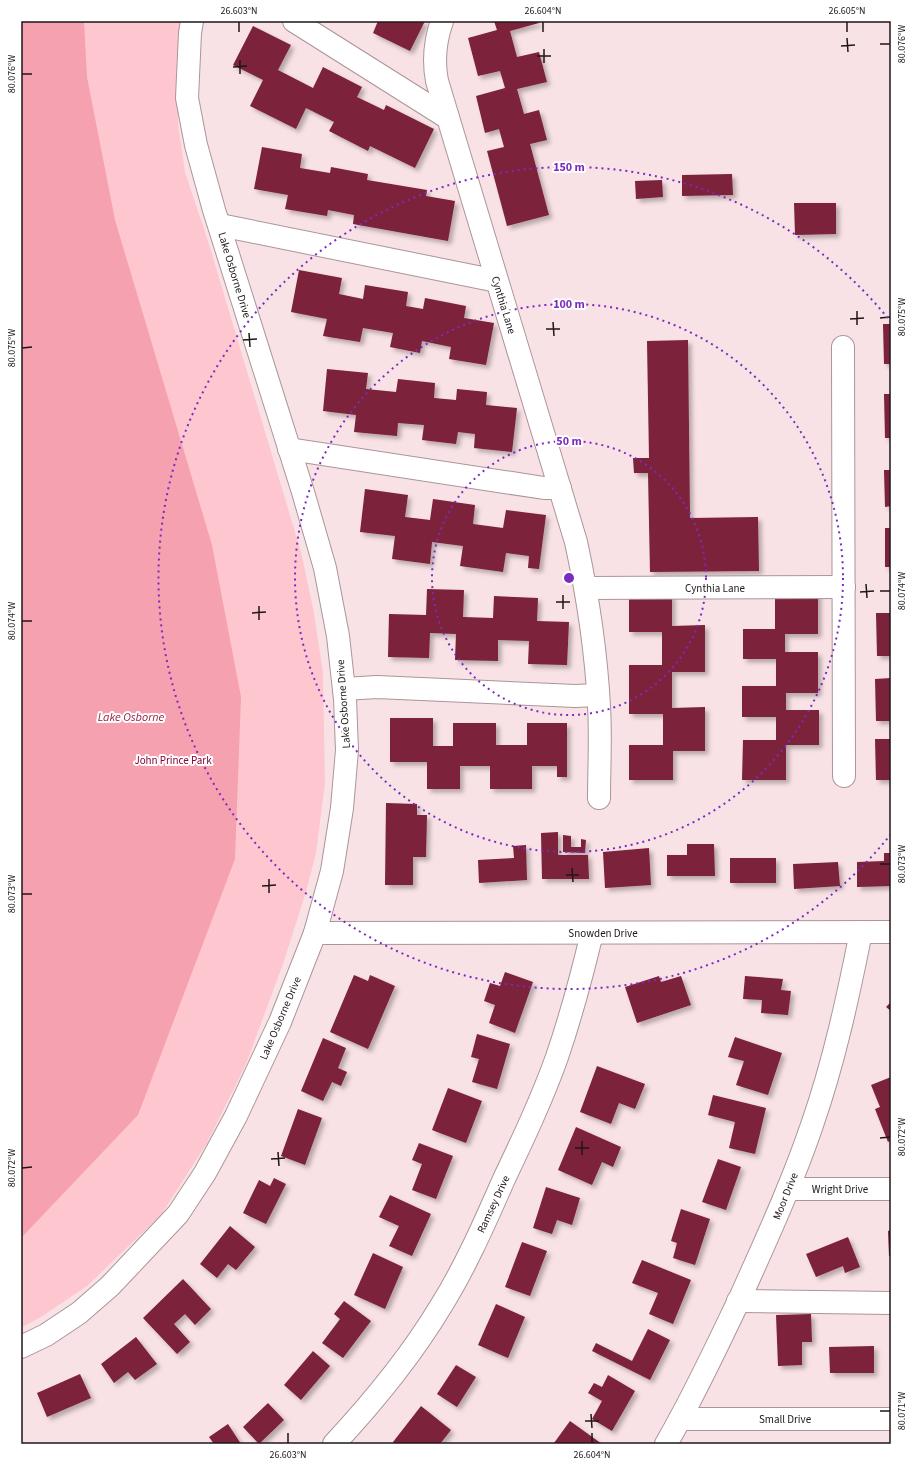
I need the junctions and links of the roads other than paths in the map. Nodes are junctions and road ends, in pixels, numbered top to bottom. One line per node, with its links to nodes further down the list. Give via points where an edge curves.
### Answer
1 (192, 21): 5 (street, Lake Osborne Drive, via 188,98 196,145)
2 (294, 21): 4 (street)
3 (442, 21): 4 (street, Cynthia Lane, via 436,43 435,68 436,81)
4 (448, 118): 6 (street, Cynthia Lane)
5 (220, 225): 6 (street); 8 (street, Lake Osborne Drive)
6 (497, 281): 9 (street, Cynthia Lane)
7 (843, 347): 10 (street)
8 (289, 449): 9 (street, via 544,488); 12 (street, Lake Osborne Drive, via 325,568 338,636)
9 (560, 488): 11 (street, Cynthia Lane)
10 (844, 587): 11 (street, Cynthia Lane); 14 (street)
11 (586, 588): 13 (street, Cynthia Lane, via 595,647)
12 (344, 689): 13 (street, via 377,687); 18 (street, Lake Osborne Drive, via 347,750 342,808 332,871)
13 (598, 695): 15 (street, Cynthia Lane)
14 (844, 776)
15 (599, 798)
16 (861, 932): 17 (street, Snowden Drive); 19 (street, Snowden Drive); 20 (street, Moor Drive, via 833,1056 812,1125)
17 (891, 932)
18 (315, 933): 19 (street, Snowden Drive); 24 (street, Lake Osborne Drive, via 280,1022 236,1116 205,1173 178,1214 110,1286 79,1313 46,1335)
19 (592, 933): 27 (street, Ramsey Drive, via 576,998 556,1059 475,1244 441,1307 410,1354 366,1410)
20 (788, 1189): 21 (street, Wright Drive); 22 (street, Moor Drive)
21 (891, 1189)
22 (738, 1301): 23 (street); 26 (street, Moor Drive, via 706,1371)
23 (891, 1303)
24 (21, 1347)
25 (891, 1418): 26 (street, Small Drive)
26 (680, 1419): 28 (street, Moor Drive)
27 (334, 1444)
28 (666, 1444)

